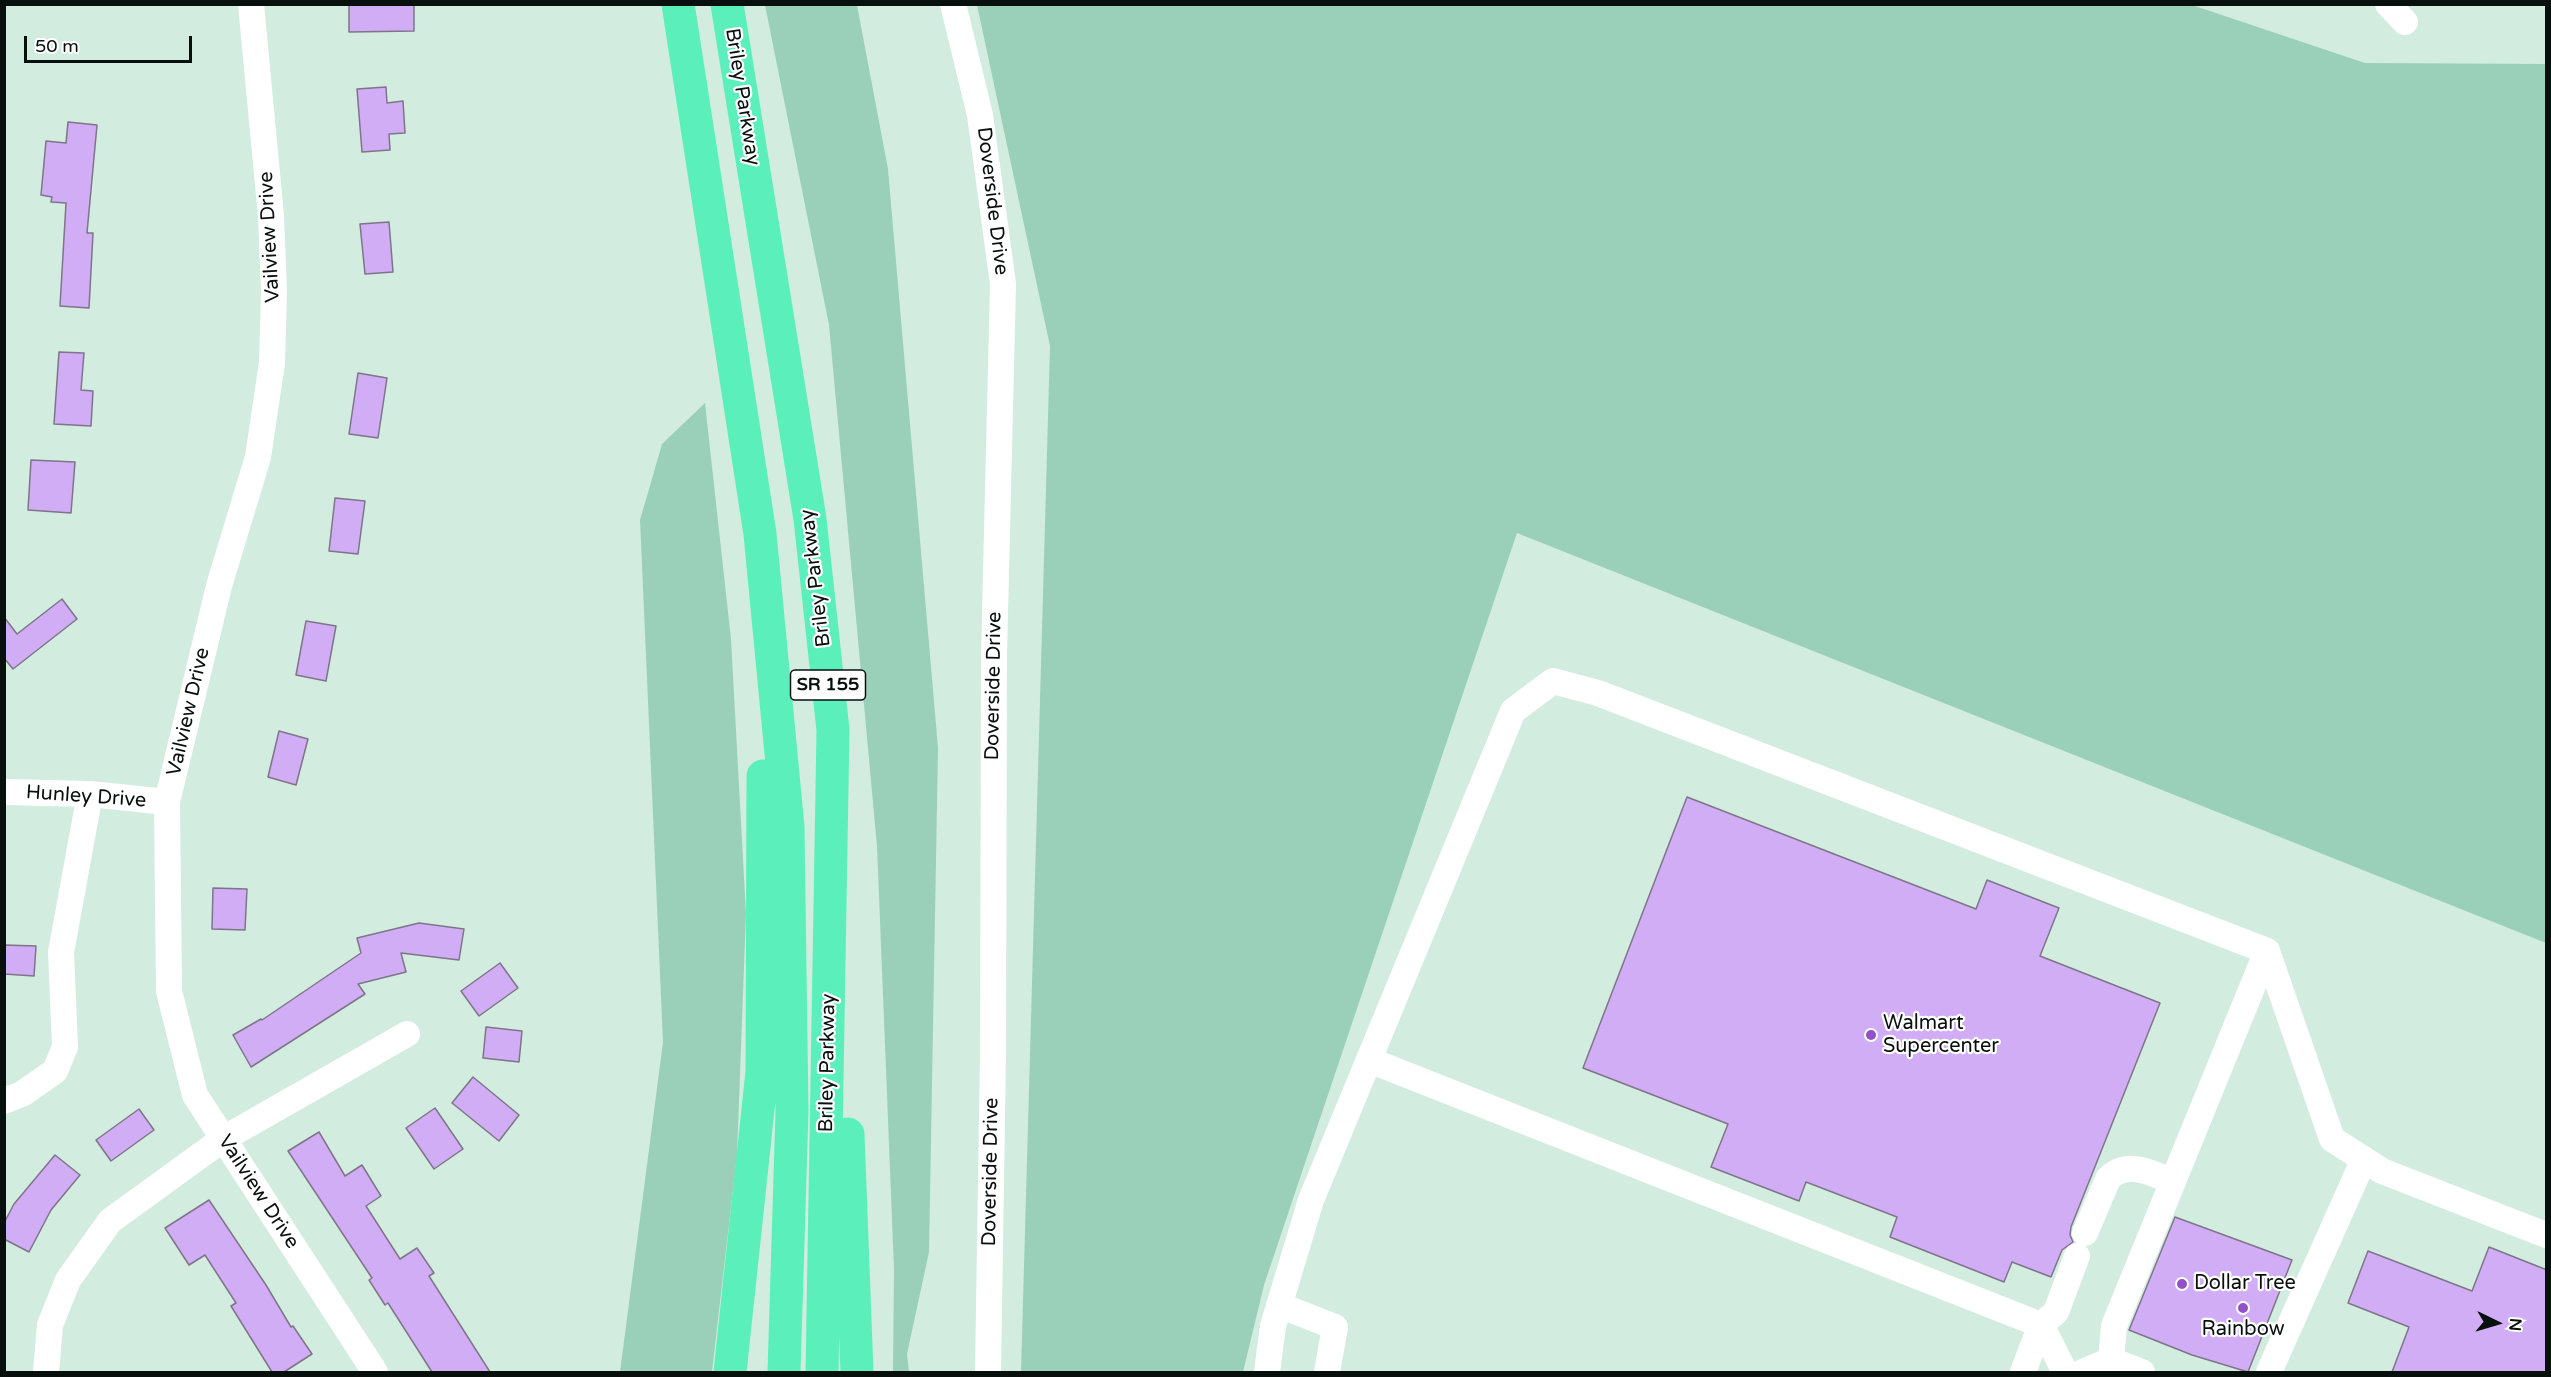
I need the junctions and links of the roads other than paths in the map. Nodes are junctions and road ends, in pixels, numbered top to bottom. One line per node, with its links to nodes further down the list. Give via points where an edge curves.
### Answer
1 (251, 4): 11 (street, Vailview Drive, via 272,216 272,363 258,457 219,586)
2 (678, 4): 7 (highway, Briley Parkway / SR 155)
3 (727, 4): 8 (highway, Briley Parkway / SR 155, via 810,519)
4 (953, 4): 29 (street, Doverside Drive, via 980,115 1002,284 994,656)
5 (2388, 4): 6 (street)
6 (2406, 22)
7 (760, 534): 25 (highway, via 758,669 765,804 762,1072); 26 (highway, Briley Parkway / SR 155, via 788,827 792,1111)
8 (833, 730): 27 (highway, Briley Parkway / SR 155); 28 (highway, via 849,957 848,1152)
9 (4, 792): 10 (street, Hunley Drive)
10 (90, 794): 11 (street, Hunley Drive); 15 (street, via 61,952 65,1047 55,1071 22,1094)
11 (168, 802): 16 (street, Vailview Drive, via 169,991 195,1095)
12 (2267, 951): 14 (street, via 1609,697 1553,681 1513,711); 17 (street, via 2332,1138); 18 (street)
13 (407, 1034): 16 (street)
14 (1369, 1060): 20 (street, via 1311,1200); 21 (street)
15 (4, 1101)
16 (222, 1139): 23 (street, via 110,1221 68,1280 50,1325); 24 (street, Vailview Drive)
17 (2364, 1159): 19 (street, via 2382,1172); 36 (street)
18 (2173, 1182): 21 (street, via 2141,1169 2113,1173 2056,1312); 22 (street, via 2114,1326)
19 (2547, 1235)
20 (1279, 1305): 30 (street); 31 (street, via 1335,1328)
21 (2041, 1325): 32 (street); 33 (street)
22 (2110, 1360): 34 (street); 35 (street)
23 (46, 1372)
24 (375, 1372)
25 (730, 1372)
26 (784, 1372)
27 (822, 1372)
28 (857, 1372)
29 (988, 1372)
30 (1267, 1372)
31 (1327, 1372)
32 (2022, 1372)
33 (2065, 1372)
34 (2083, 1372)
35 (2142, 1372)
36 (2269, 1372)

